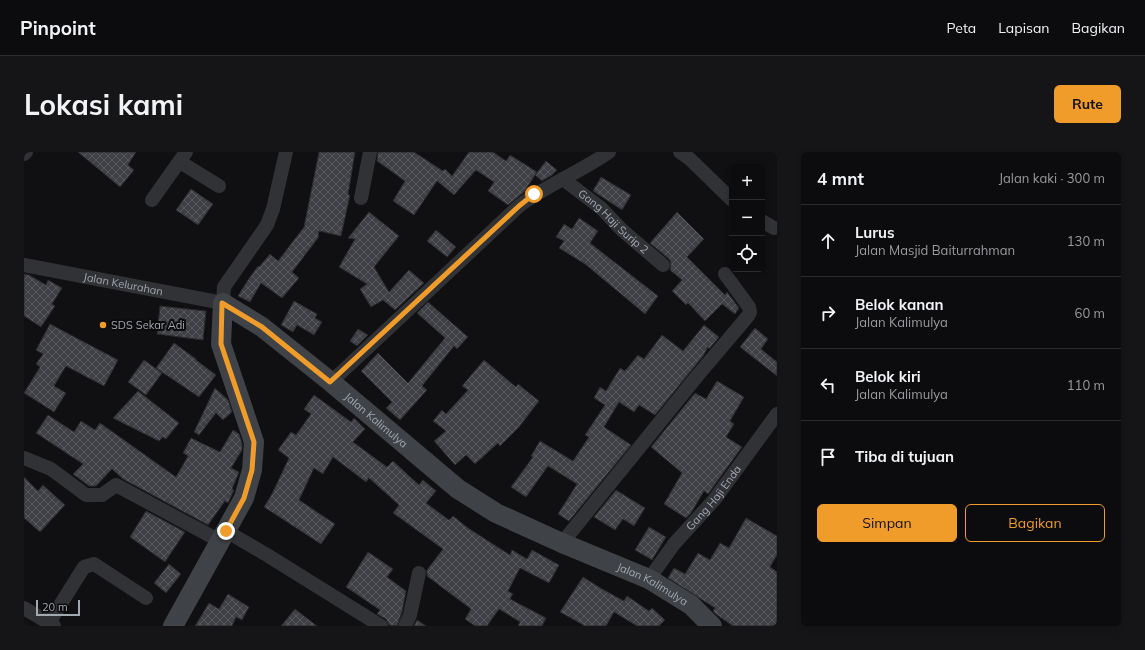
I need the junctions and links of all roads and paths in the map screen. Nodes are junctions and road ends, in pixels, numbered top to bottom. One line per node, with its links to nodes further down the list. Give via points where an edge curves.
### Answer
1 (286, 152): 16 (street, via 267,225 224,288)
2 (370, 152): 9 (street)
3 (609, 152): 6 (street)
4 (680, 152): 8 (street)
5 (183, 157): 7 (street); 10 (street)
6 (563, 179): 14 (street, Gang Haji Surip 2, via 602,208 614,222); 17 (street, via 534,194 519,206)
7 (219, 186)
8 (729, 197)
9 (361, 198)
10 (152, 200)
11 (765, 223): 12 (street)
12 (774, 228)
13 (24, 265): 16 (street, Jalan Kelurahan)
14 (663, 265)
15 (725, 274): 21 (street, via 749,307 748,316)
16 (222, 303): 17 (street, Jalan Kalimulya, via 262,327); 20 (street, via 221,344 254,442 252,470 244,498)
17 (330, 382): 21 (street, Jalan Kalimulya, via 458,489 496,513)
18 (777, 414): 23 (street, Gang Haji Enda, via 714,500 674,544)
19 (24, 458): 20 (street, via 51,469 86,494 102,495 116,485)
20 (223, 536): 26 (street); 28 (street, via 267,555)
21 (562, 543): 23 (street, Jalan Kalimulya)
22 (419, 573): 29 (street, via 410,615)
23 (649, 579): 30 (street, Jalan Kalimulya, via 691,605)
24 (146, 598): 27 (street, via 94,564 84,567)
25 (24, 608): 27 (street)
26 (180, 624)
27 (50, 625)
28 (380, 626)
29 (404, 626)
30 (712, 626)

